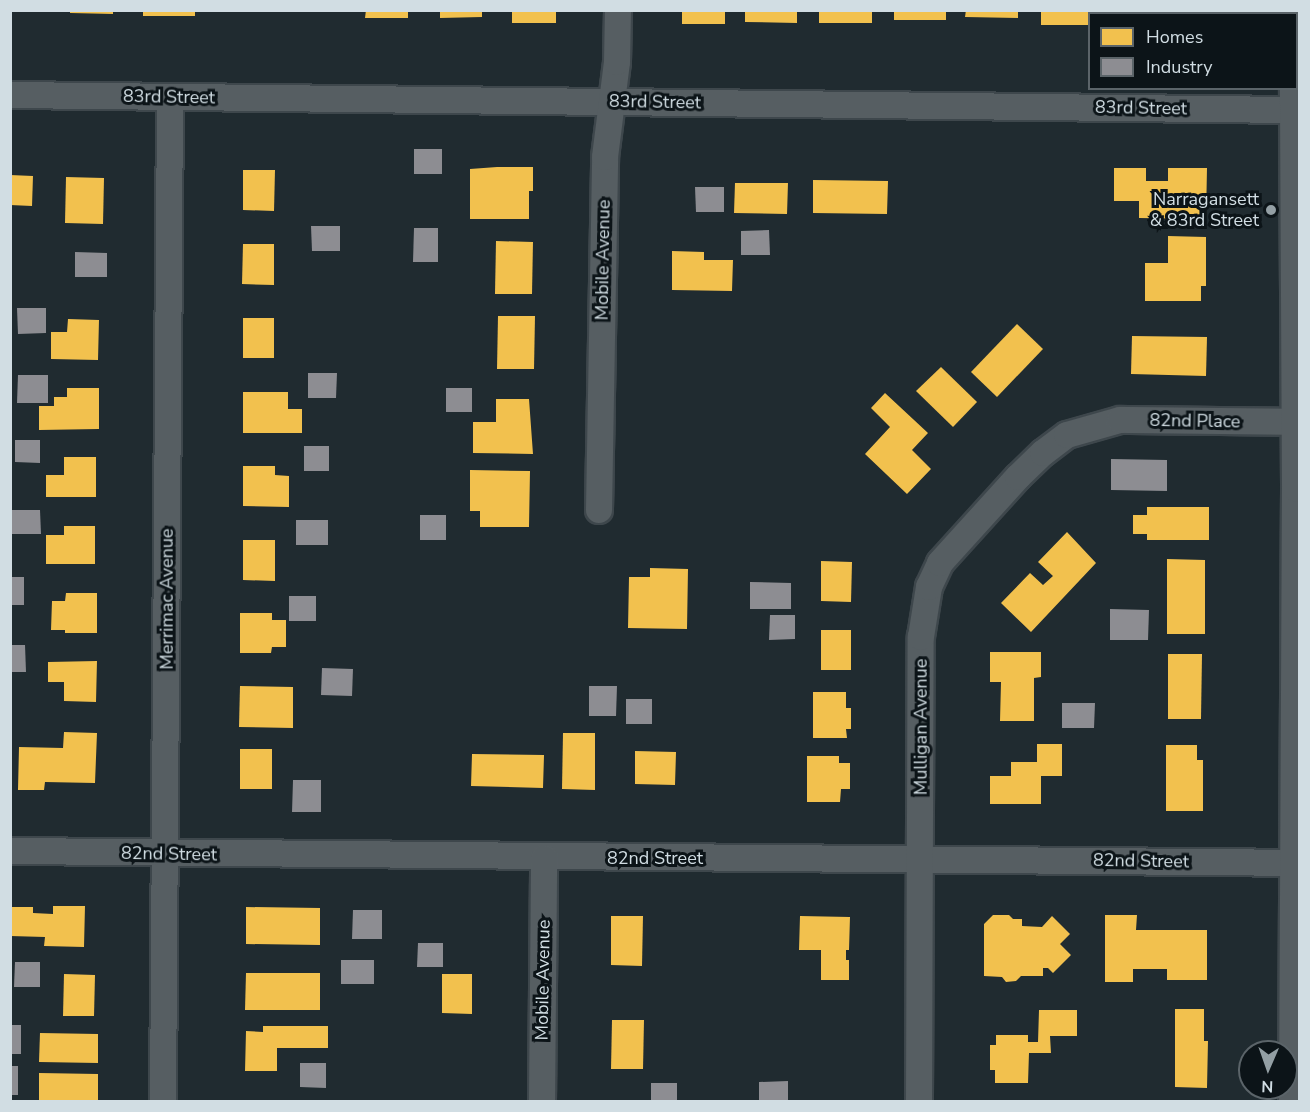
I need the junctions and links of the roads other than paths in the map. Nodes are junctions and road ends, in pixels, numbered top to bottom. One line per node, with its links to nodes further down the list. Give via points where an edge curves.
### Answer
1 (618, 10): 4 (street, Mobile Avenue)
2 (10, 95): 3 (street, 83rd Street)
3 (171, 97): 4 (street, 83rd Street); 11 (street, Merrimac Avenue)
4 (612, 102): 5 (street, 83rd Street); 9 (street, Mobile Avenue, via 605,157)
5 (1297, 103): 6 (street)
6 (1297, 422): 7 (street, 82nd Place, via 1120,420); 8 (street)
7 (1093, 426): 13 (street, Mulligan Avenue, via 1067,435 1043,453 940,563 929,587 921,637)
8 (1299, 486): 14 (street)
9 (599, 510)
10 (10, 851): 11 (street, 82nd Street)
11 (165, 854): 12 (street, 82nd Street); 15 (street, Merrimac Avenue)
12 (544, 858): 13 (street, 82nd Street); 16 (street, Mobile Avenue)
13 (920, 858): 14 (street, 82nd Street); 17 (street, Mulligan Avenue)
14 (1298, 863): 18 (street)
15 (163, 1101)
16 (542, 1101)
17 (919, 1101)
18 (1294, 1101)

